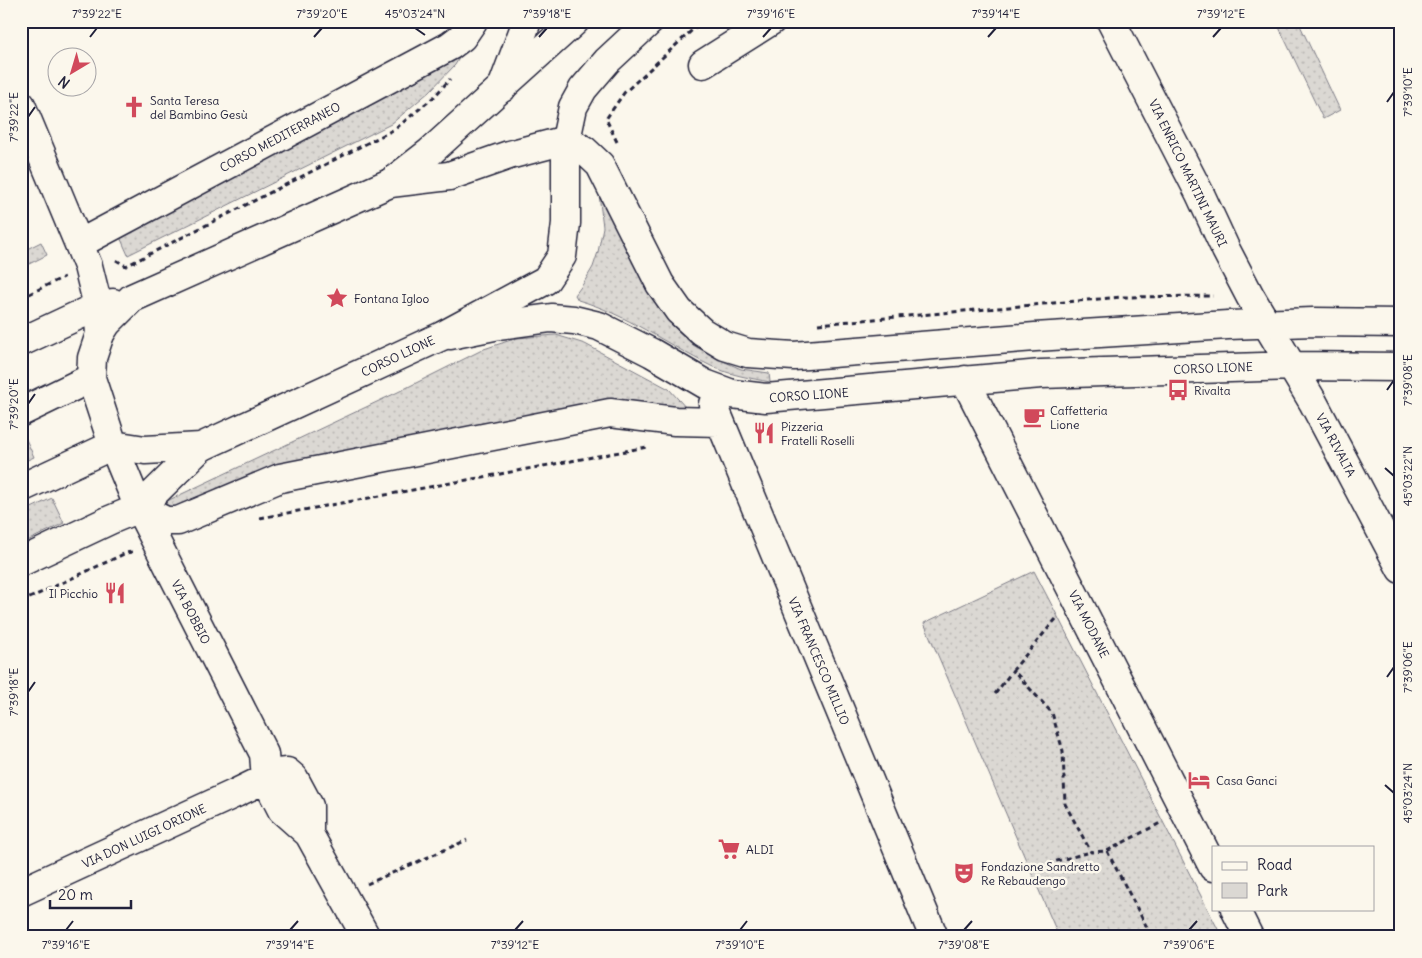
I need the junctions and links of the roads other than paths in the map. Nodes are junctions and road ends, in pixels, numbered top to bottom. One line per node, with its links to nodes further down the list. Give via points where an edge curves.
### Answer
1 (474, 21): 12 (street, CORSO MEDITERRANEO, via 450,46)
2 (527, 21): 8 (street)
3 (575, 21): 8 (street)
4 (650, 21): 10 (street, via 607,61 583,89 573,108)
5 (771, 21): 7 (street)
6 (1111, 21): 16 (street, VIA ENRICO MARTINI MAURI)
7 (703, 64)
8 (502, 88): 11 (street)
9 (21, 105): 12 (street)
10 (566, 140): 11 (street, via 448,176); 16 (street, via 584,150 600,165 660,284 679,310 717,342 748,353 794,356 1035,337); 18 (street, via 566,223 562,256 546,280)
11 (390, 183): 13 (street)
12 (84, 255): 14 (street)
13 (132, 298): 14 (street); 17 (street)
14 (98, 306): 17 (street); 19 (street)
15 (1401, 323): 16 (street)
16 (1266, 324): 20 (street, VIA RIVALTA)
17 (100, 334): 22 (street, via 92,358)
18 (442, 336): 24 (street, CORSO LIONE, via 551,318 574,320 599,326); 28 (street, CORSO LIONE)
19 (21, 342)
20 (1292, 366): 21 (street, CORSO LIONE); 23 (street, CORSO LIONE, via 1041,374); 32 (street, VIA RIVALTA)
21 (1401, 367)
22 (91, 378): 25 (street); 27 (street, VIA BOBBIO)
23 (965, 380): 24 (street, CORSO LIONE, via 766,398 732,394); 34 (street, VIA MODANE)
24 (704, 384): 26 (street, VIA FRANCESCO MILLIO)
25 (21, 412)
26 (720, 422): 30 (street, via 675,421 610,413 280,478 178,521 166,521); 38 (street, VIA FRANCESCO MILLIO)
27 (113, 445): 28 (street, CORSO LIONE, via 145,450); 29 (street); 30 (street, VIA BOBBIO)
28 (201, 447): 30 (street, CORSO LIONE)
29 (21, 488)
30 (139, 508): 31 (street, CORSO LIONE); 33 (street, VIA BOBBIO, via 264,754)
31 (21, 562)
32 (1401, 570)
33 (266, 779): 35 (street, VIA DON LUIGI ORIONE); 37 (street, via 277,772 287,772 294,778 309,806 309,834)
34 (1212, 865)
35 (21, 892)
36 (1236, 910): 39 (street)
37 (366, 937)
38 (934, 937)
39 (1249, 937)

